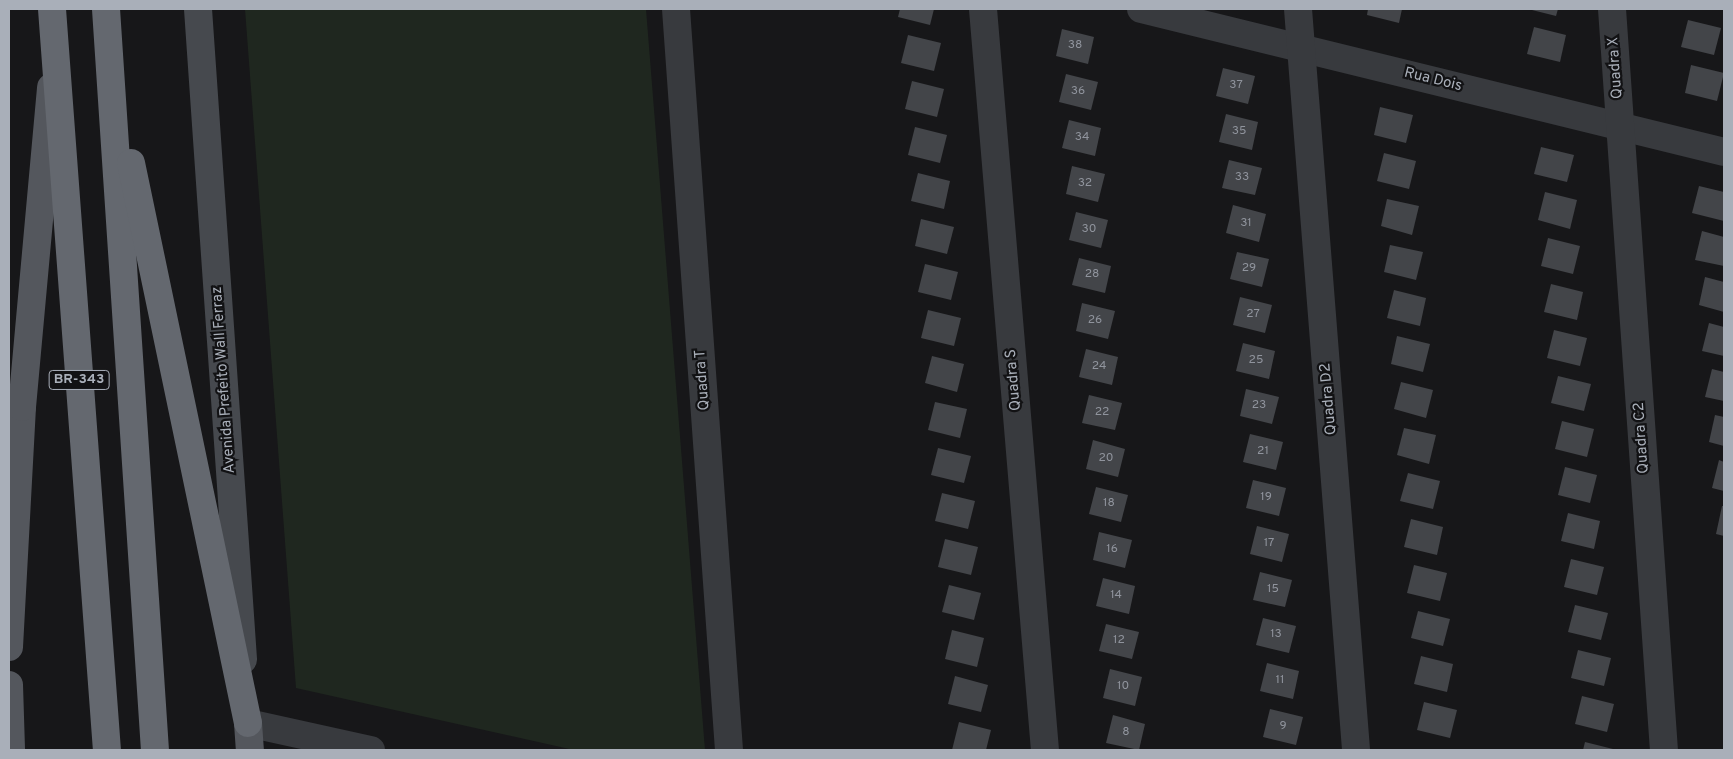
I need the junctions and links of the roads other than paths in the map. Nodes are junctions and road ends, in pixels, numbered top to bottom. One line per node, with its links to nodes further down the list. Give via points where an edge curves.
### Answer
1 (52, 9): 10 (highway, BR-343)
2 (106, 9): 9 (highway, BR-343)
3 (198, 9): 16 (street, Avenida Prefeito Wall Ferraz)
4 (676, 9): 22 (street, Quadra T)
5 (983, 9): 23 (street, Quadra S)
6 (1141, 9): 11 (street, Rua Dois)
7 (1298, 9): 11 (street, Quadra D2)
8 (1612, 9): 12 (street, Quadra X)
9 (109, 46): 16 (highway, via 162,323); 19 (highway, BR-343)
10 (55, 48): 14 (main road, via 36,224); 18 (highway, BR-343)
11 (1301, 48): 12 (street, Rua Dois); 24 (street, Quadra D2)
12 (1620, 127): 13 (street, Rua Dois); 25 (street, Quadra C2)
13 (1724, 152)
14 (9, 647)
15 (9, 684): 17 (main road)
16 (248, 723): 20 (main road, Avenida Prefeito Wall Ferraz); 21 (street)
17 (12, 750)
18 (107, 750)
19 (155, 750)
20 (250, 750)
21 (370, 750)
22 (729, 750)
23 (1045, 750)
24 (1356, 750)
25 (1664, 750)

